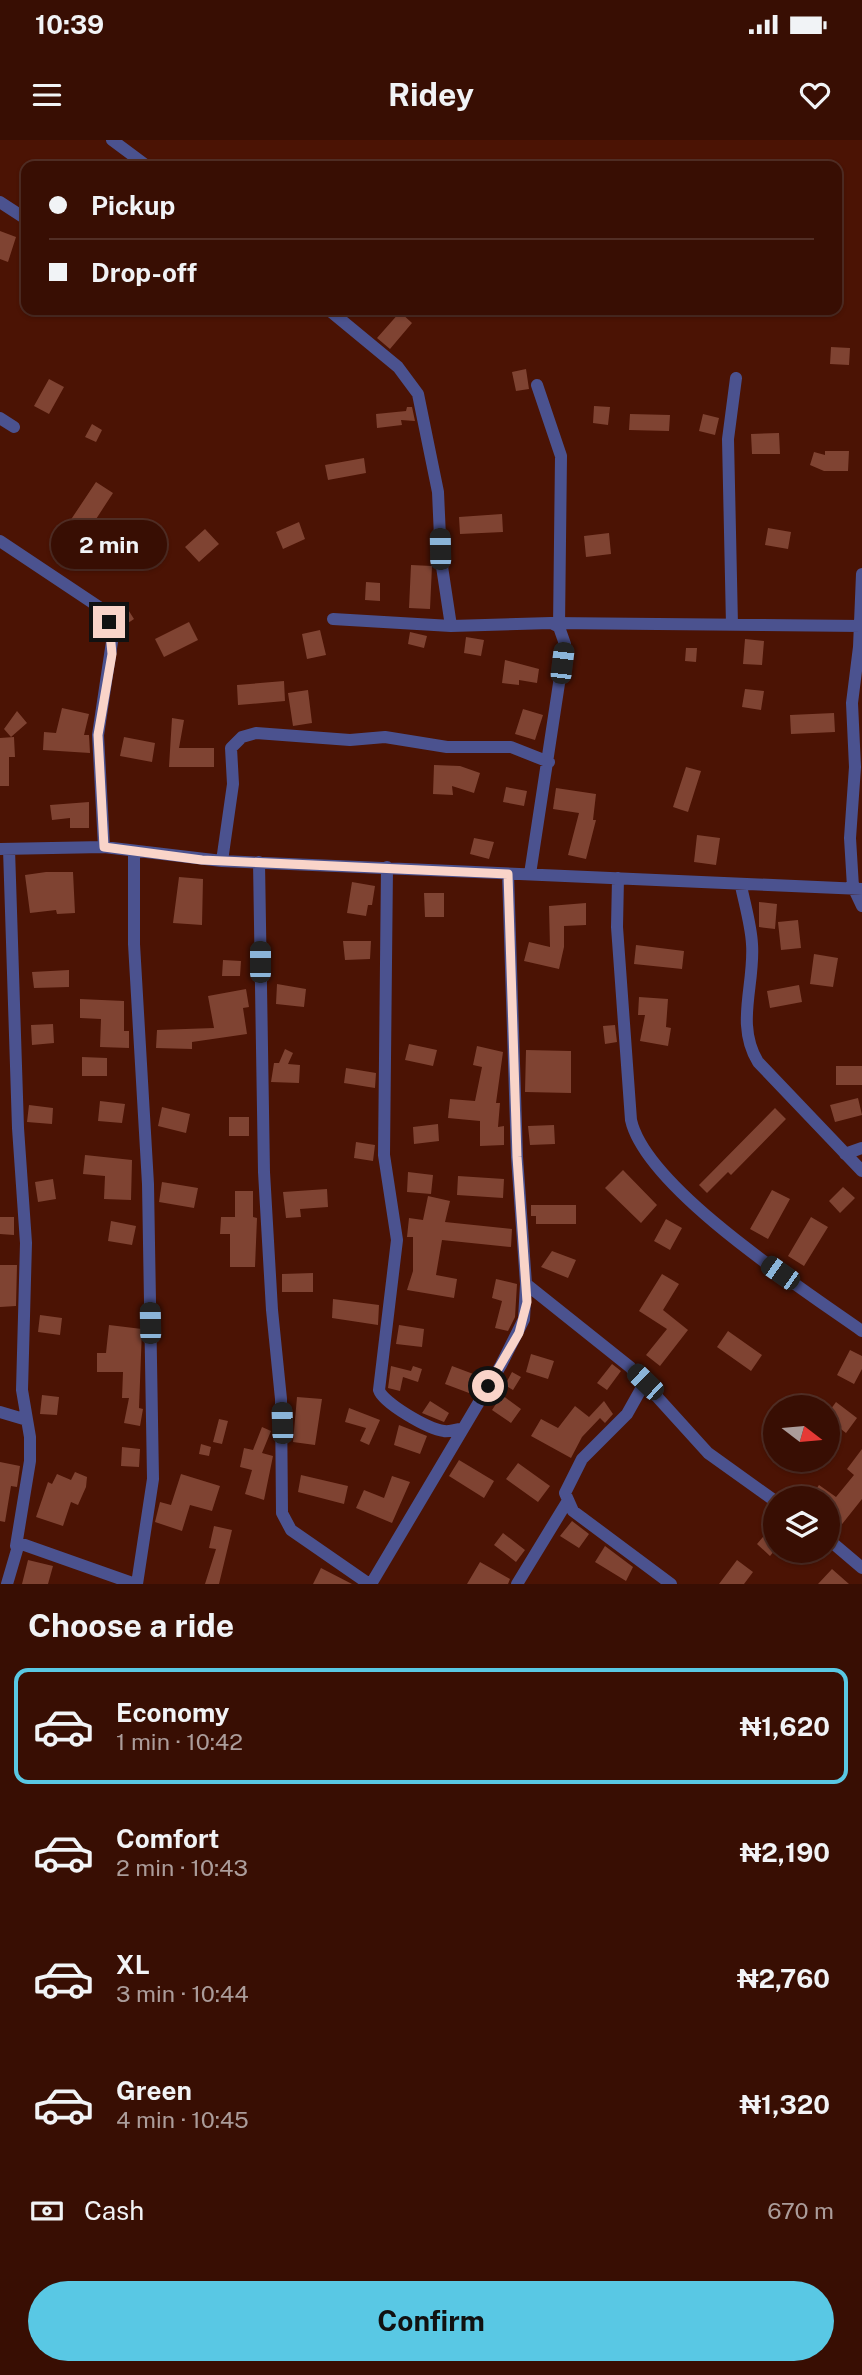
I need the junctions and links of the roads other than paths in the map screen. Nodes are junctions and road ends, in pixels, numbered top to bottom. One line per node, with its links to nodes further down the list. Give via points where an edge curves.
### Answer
1 (112, 140): 2 (street)
2 (139, 161)
3 (0, 202): 4 (street)
4 (21, 216)
5 (335, 315): 15 (street, via 398,367 418,394 438,492 441,560)
6 (736, 378): 14 (street, via 729,439)
7 (537, 385): 13 (street, via 561,456)
8 (0, 418): 9 (street)
9 (14, 427)
10 (0, 541): 18 (street, via 99,607 109,622 112,654 98,735)
11 (862, 574): 16 (street)
12 (333, 619): 15 (street)
13 (556, 625): 14 (street); 15 (street); 17 (street, via 565,644)
14 (733, 625): 16 (street)
15 (451, 626)
16 (861, 626): 28 (street, via 852,703 855,767 850,838)
17 (549, 762): 21 (street, via 511,747 447,747 396,738 350,740 270,733 242,737 231,748 233,784); 25 (street)
18 (104, 847): 19 (street); 20 (street)
19 (5, 849): 37 (street, via 26,1244 21,1384)
20 (134, 852): 21 (street); 45 (street, via 134,944 148,1184 153,1468)
21 (222, 861): 22 (street)
22 (259, 862): 23 (street); 46 (street, via 264,1172 281,1399 282,1513 291,1530)
23 (387, 867): 24 (street); 38 (street, via 384,1155 397,1240 379,1390 385,1402 435,1428)
24 (508, 874): 25 (street); 33 (street)
25 (530, 874): 26 (street)
26 (618, 878): 27 (street); 34 (street, via 631,1120 640,1145 681,1191 760,1259)
27 (741, 886): 28 (street); 31 (street, via 752,944 746,1023 751,1051)
28 (858, 888): 29 (street)
29 (862, 906)
30 (862, 1149): 31 (street)
31 (845, 1154): 32 (street)
32 (862, 1171)
33 (526, 1284): 35 (street); 38 (street, via 527,1302 519,1333)
34 (862, 1331)
35 (645, 1382): 39 (street, via 708,1453); 40 (street, via 614,1430 582,1459 565,1493)
36 (0, 1412): 37 (street)
37 (27, 1420): 41 (street, via 30,1461)
38 (461, 1429): 46 (street)
39 (763, 1492)
40 (567, 1502): 47 (street); 48 (street)
41 (16, 1546): 44 (street); 45 (street, via 24,1544)
42 (840, 1549): 43 (street)
43 (862, 1568)
44 (7, 1584)
45 (136, 1584)
46 (370, 1584)
47 (517, 1584)
48 (671, 1584)

